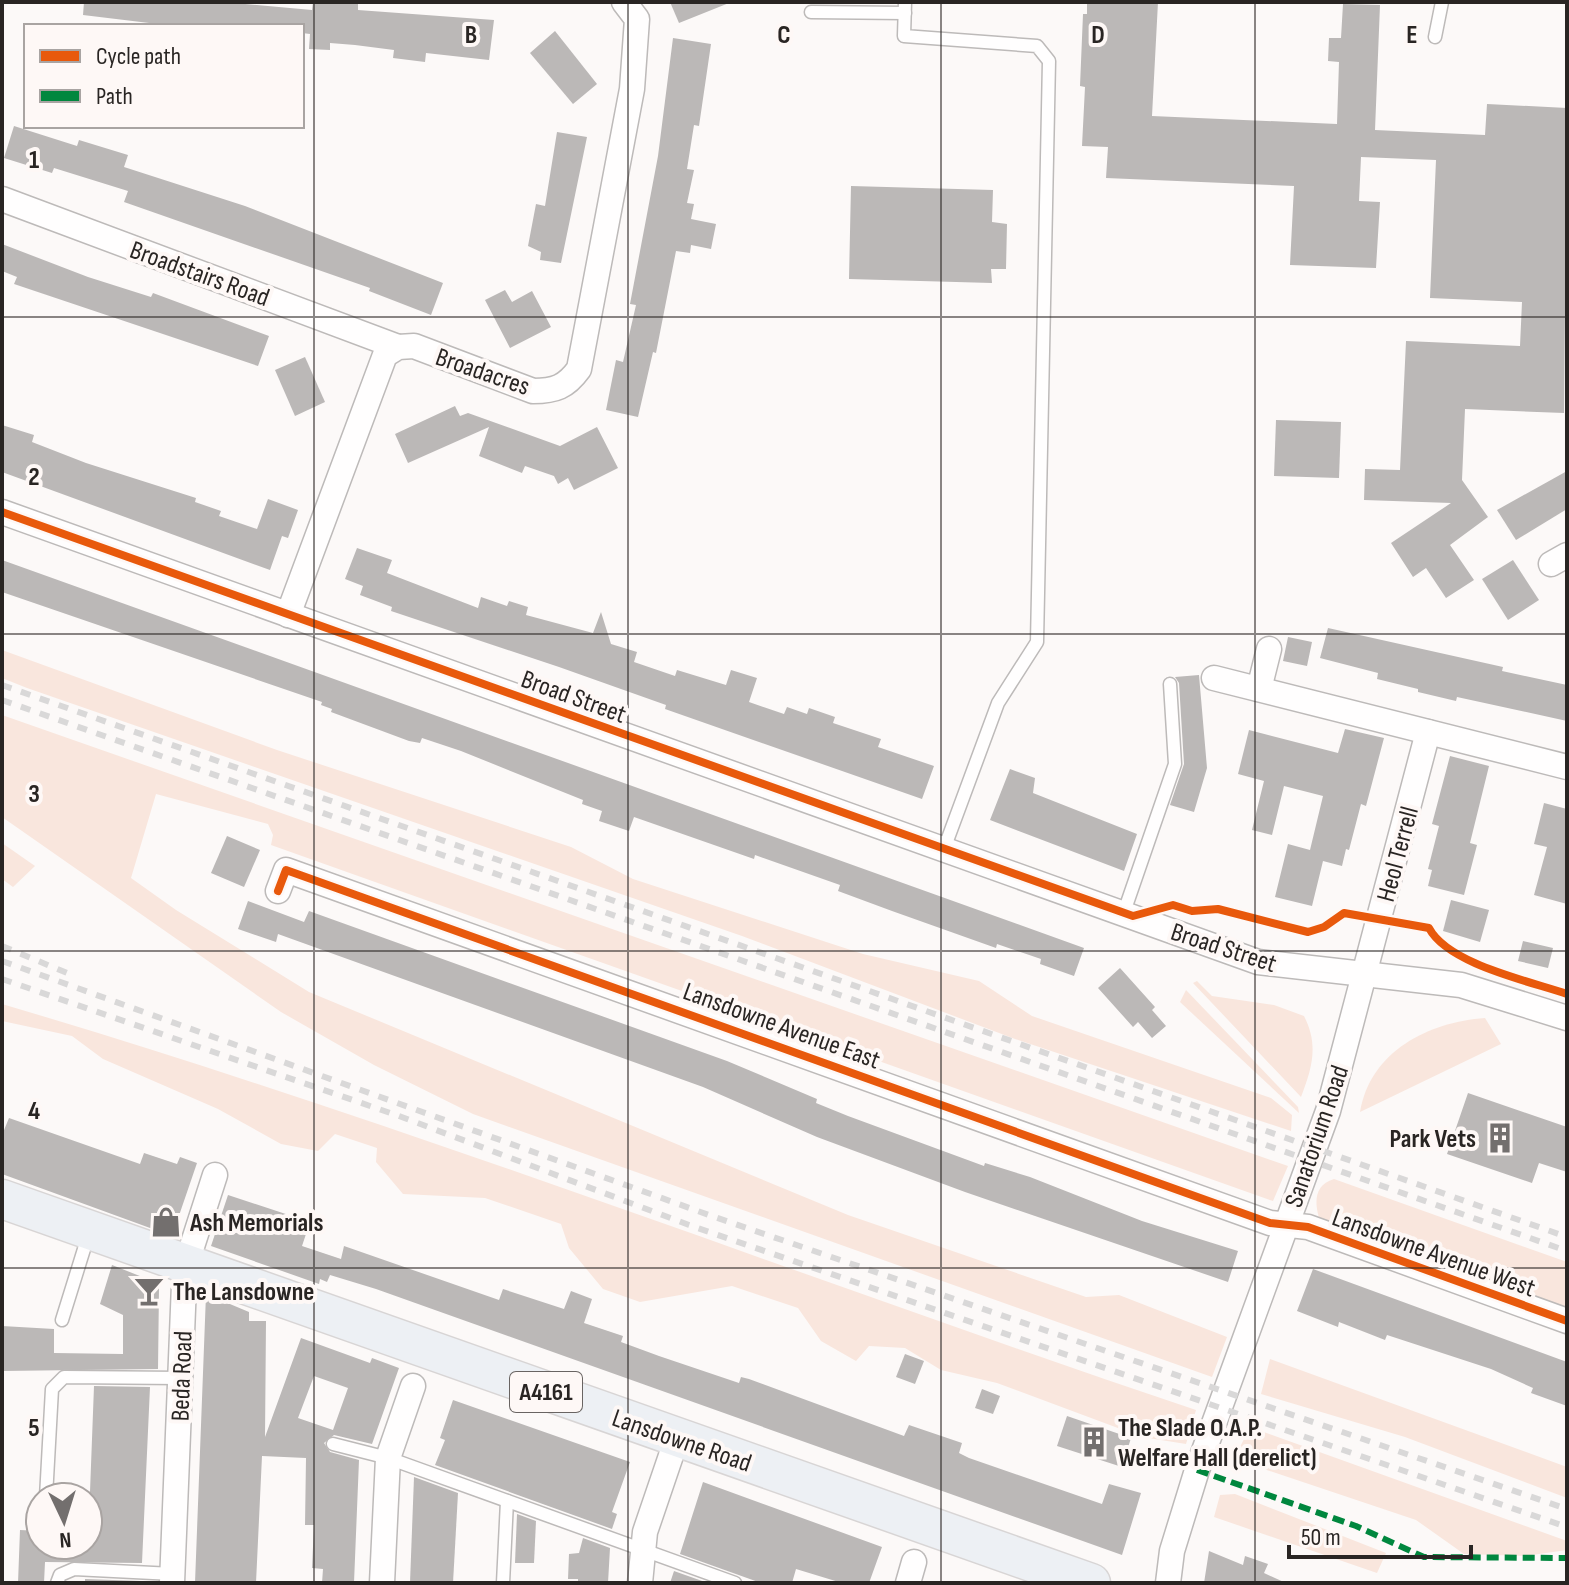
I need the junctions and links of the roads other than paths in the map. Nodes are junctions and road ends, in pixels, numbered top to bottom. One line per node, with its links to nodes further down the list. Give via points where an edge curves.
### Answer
1 (1442, 2): 5 (lane)
2 (627, 4): 7 (street, Broadacres, via 637,19 632,89 579,369 569,383 553,391 533,391 414,346)
3 (905, 7): 4 (lane); 16 (lane, via 904,36 1037,46 1049,61 1037,642 998,703)
4 (811, 12)
5 (1435, 37)
6 (2, 199): 7 (street, Broadstairs Road)
7 (398, 347): 9 (street, via 385,355 379,368)
8 (2, 512): 9 (street, Broad Street)
9 (288, 615): 16 (street, Broad Street)
10 (1269, 649): 13 (street)
11 (1214, 678): 13 (street)
12 (1170, 684): 18 (lane, via 1175,764)
13 (1259, 689): 14 (street)
14 (1428, 732): 15 (street); 19 (street, Heol Terrell)
15 (1567, 767)
16 (944, 849): 18 (street, Broad Street)
17 (278, 891): 23 (street, Lansdowne Avenue East, via 286,870)
18 (1124, 912): 19 (street, Broad Street, via 1258,962)
19 (1365, 976): 20 (street, via 1461,985); 23 (street, Sanatorium Road, via 1328,1111)
20 (1567, 1018)
21 (215, 1175): 25 (street, Beda Road)
22 (2, 1199): 24 (main road, Lansdowne Road / A4161)
23 (1286, 1225): 27 (street, Lansdowne Avenue West, via 1308,1227); 43 (street, Sanatorium Road, via 1181,1518)
24 (90, 1230): 25 (main road, Lansdowne Road / A4161); 26 (lane)
25 (186, 1265): 28 (street, Beda Road); 30 (main road, Lansdowne Road / A4161)
26 (62, 1320)
27 (1567, 1321)
28 (181, 1378): 33 (lane, via 64,1377 52,1389); 36 (street, Beda Road)
29 (413, 1386): 32 (street)
30 (677, 1438): 35 (street); 42 (main road, Lansdowne Road / A4161)
31 (333, 1444): 32 (lane)
32 (388, 1458): 34 (lane); 38 (street)
33 (47, 1481)
34 (507, 1501): 35 (lane); 39 (lane)
35 (641, 1548): 40 (street); 41 (lane)
36 (172, 1579): 37 (lane, via 74,1569 60,1575)
37 (57, 1583)
38 (382, 1583)
39 (503, 1583)
40 (640, 1583)
41 (735, 1583)
42 (1091, 1583)
43 (1168, 1583)

